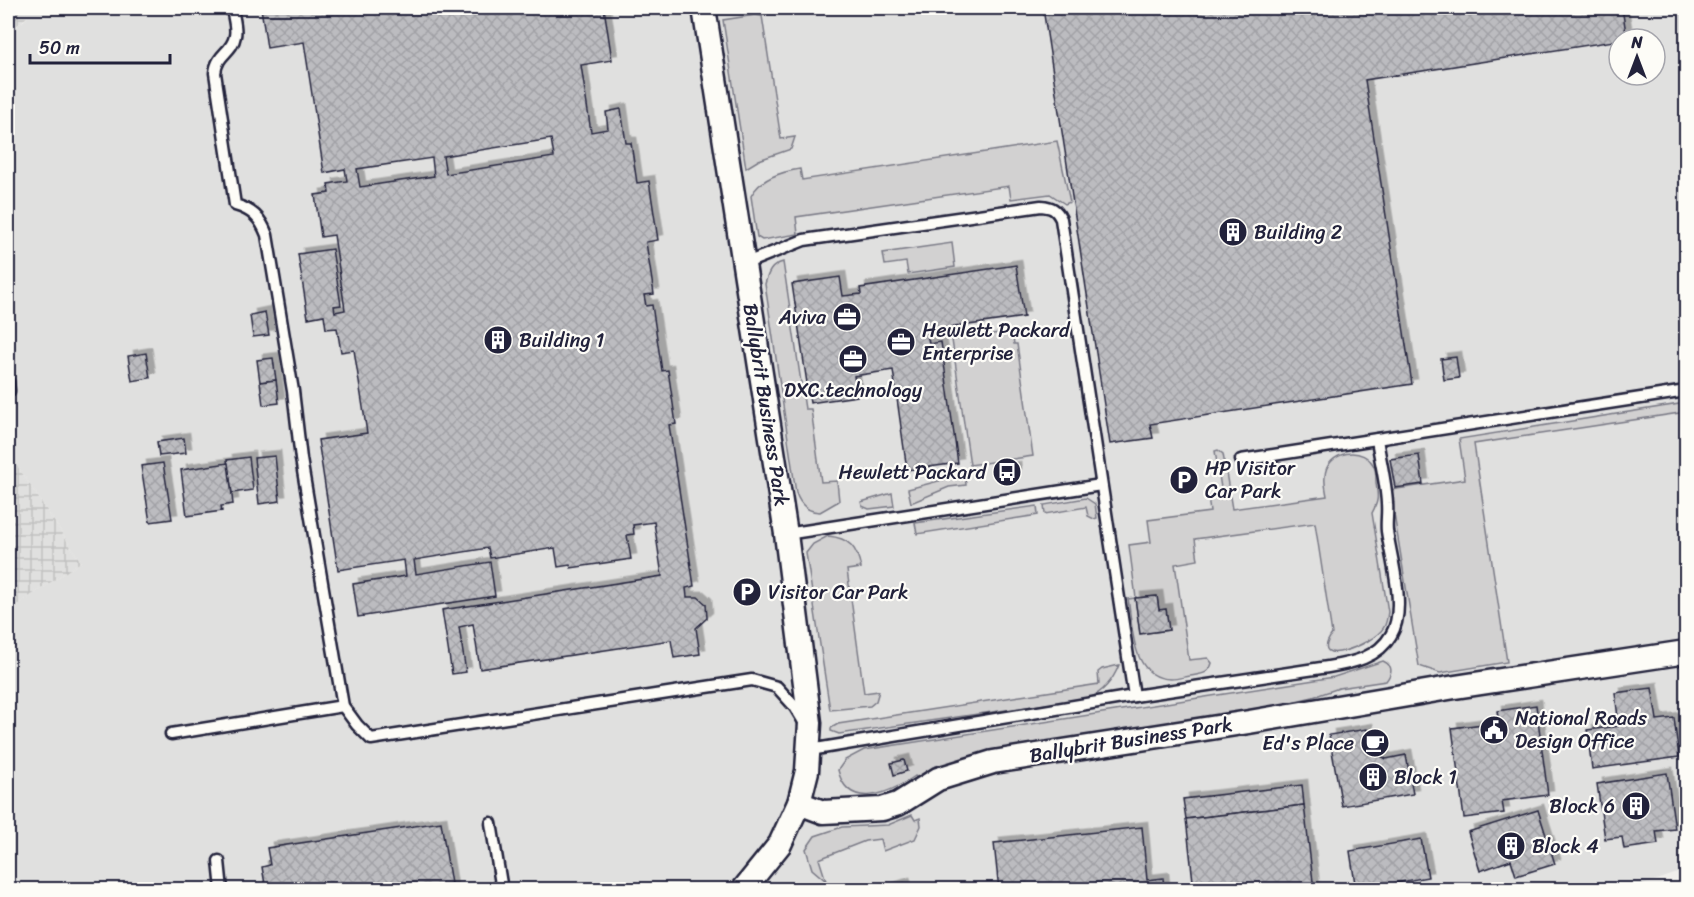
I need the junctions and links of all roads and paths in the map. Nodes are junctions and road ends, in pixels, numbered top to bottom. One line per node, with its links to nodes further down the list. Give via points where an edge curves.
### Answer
1 (232, 8): 11 (lane, via 235,38 216,61 215,73 225,145 235,205 256,214 267,235)
2 (704, 8): 3 (street, Ballybrit Business Park)
3 (744, 264): 7 (lane, via 804,240 1023,209 1050,207 1057,211); 8 (street, Ballybrit Business Park)
4 (1686, 392): 5 (lane)
5 (1377, 439): 6 (lane); 10 (lane, via 1398,605 1396,624 1387,642 1357,662)
6 (1241, 460)
7 (1101, 485): 8 (lane); 10 (lane)
8 (786, 534): 13 (street, Ballybrit Business Park)
9 (1686, 652): 14 (street, Ballybrit Business Park, via 993,762 938,779 898,804 882,809 823,812)
10 (1134, 696): 13 (lane)
11 (343, 706): 12 (lane); 13 (lane, via 371,739 752,680 777,687 795,707)
12 (171, 734)
13 (810, 741): 14 (street, Ballybrit Business Park)
14 (799, 803): 19 (street, Ballybrit Business Park, via 780,844)
15 (491, 823): 18 (lane)
16 (219, 861): 17 (lane)
17 (222, 890)
18 (502, 890)
19 (743, 890)

